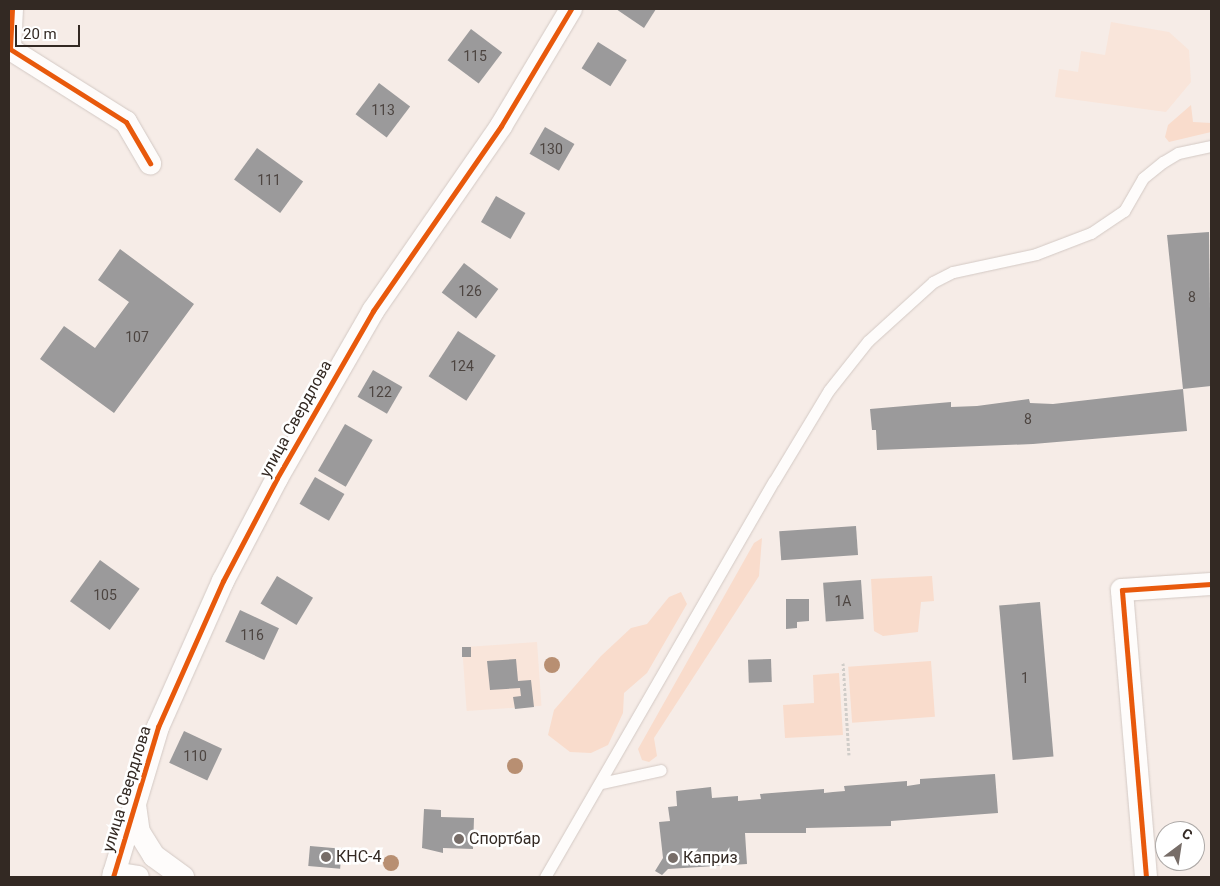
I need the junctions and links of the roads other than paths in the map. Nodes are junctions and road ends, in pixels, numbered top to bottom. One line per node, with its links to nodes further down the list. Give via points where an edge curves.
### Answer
1 (12, 9): 4 (street, via 10,49 126,122)
2 (571, 9): 8 (street, улица Свердлова, via 501,126 373,310 276,478 223,581 158,727)
3 (1211, 146): 7 (lane, via 1178,153 1162,162 1143,178 1124,211 1091,233 1036,254 953,272 914,295 890,318 829,390)
4 (150, 163)
5 (1211, 584): 13 (street, via 1122,590)
6 (661, 770): 7 (lane)
7 (601, 783): 12 (lane)
8 (135, 802): 9 (street, улица Свердлова); 11 (street, via 139,832 154,856)
9 (114, 875): 10 (street)
10 (138, 877)
11 (183, 877)
12 (545, 877)
13 (1146, 877)

